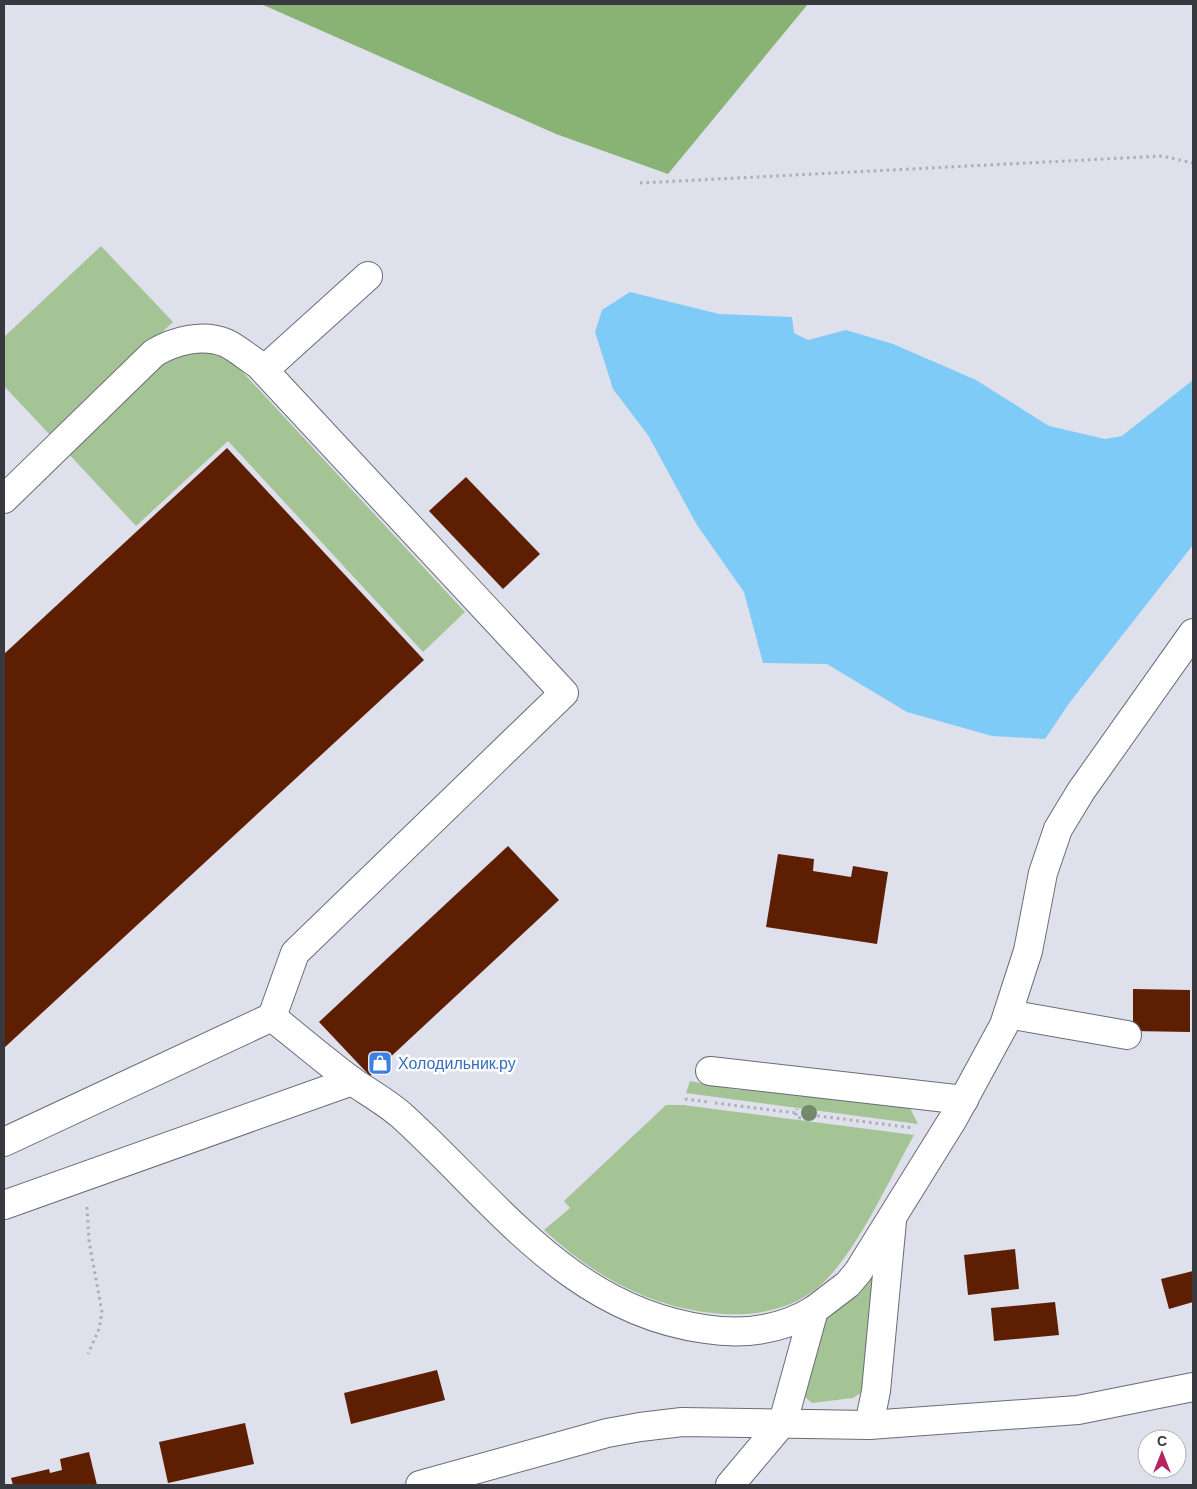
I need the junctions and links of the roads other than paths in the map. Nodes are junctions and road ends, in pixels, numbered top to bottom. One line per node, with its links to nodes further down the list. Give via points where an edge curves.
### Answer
1 (368, 276): 2 (street)
2 (264, 370): 3 (street, via 226,343 191,340 167,346 154,353); 6 (street, via 564,693 295,953)
3 (4, 499)
4 (1193, 633): 5 (street, via 1081,791 1058,829 1043,873 1028,951)
5 (1008, 1014): 7 (street); 10 (street)
6 (272, 1017): 9 (street); 11 (street)
7 (1127, 1035)
8 (710, 1071): 10 (street)
9 (352, 1081): 12 (street); 14 (street, via 400,1114 551,1260 591,1288 628,1308 685,1326 739,1332 799,1320)
10 (964, 1100): 13 (street)
11 (4, 1142)
12 (4, 1205)
13 (894, 1211): 14 (street, via 858,1272 848,1284); 17 (street, via 876,1391)
14 (814, 1310): 16 (street)
15 (1193, 1387): 17 (street, via 1078,1410)
16 (783, 1422): 17 (street); 18 (street, via 682,1422 640,1427 607,1433); 19 (street)
17 (869, 1425)
18 (420, 1485)
19 (730, 1485)

